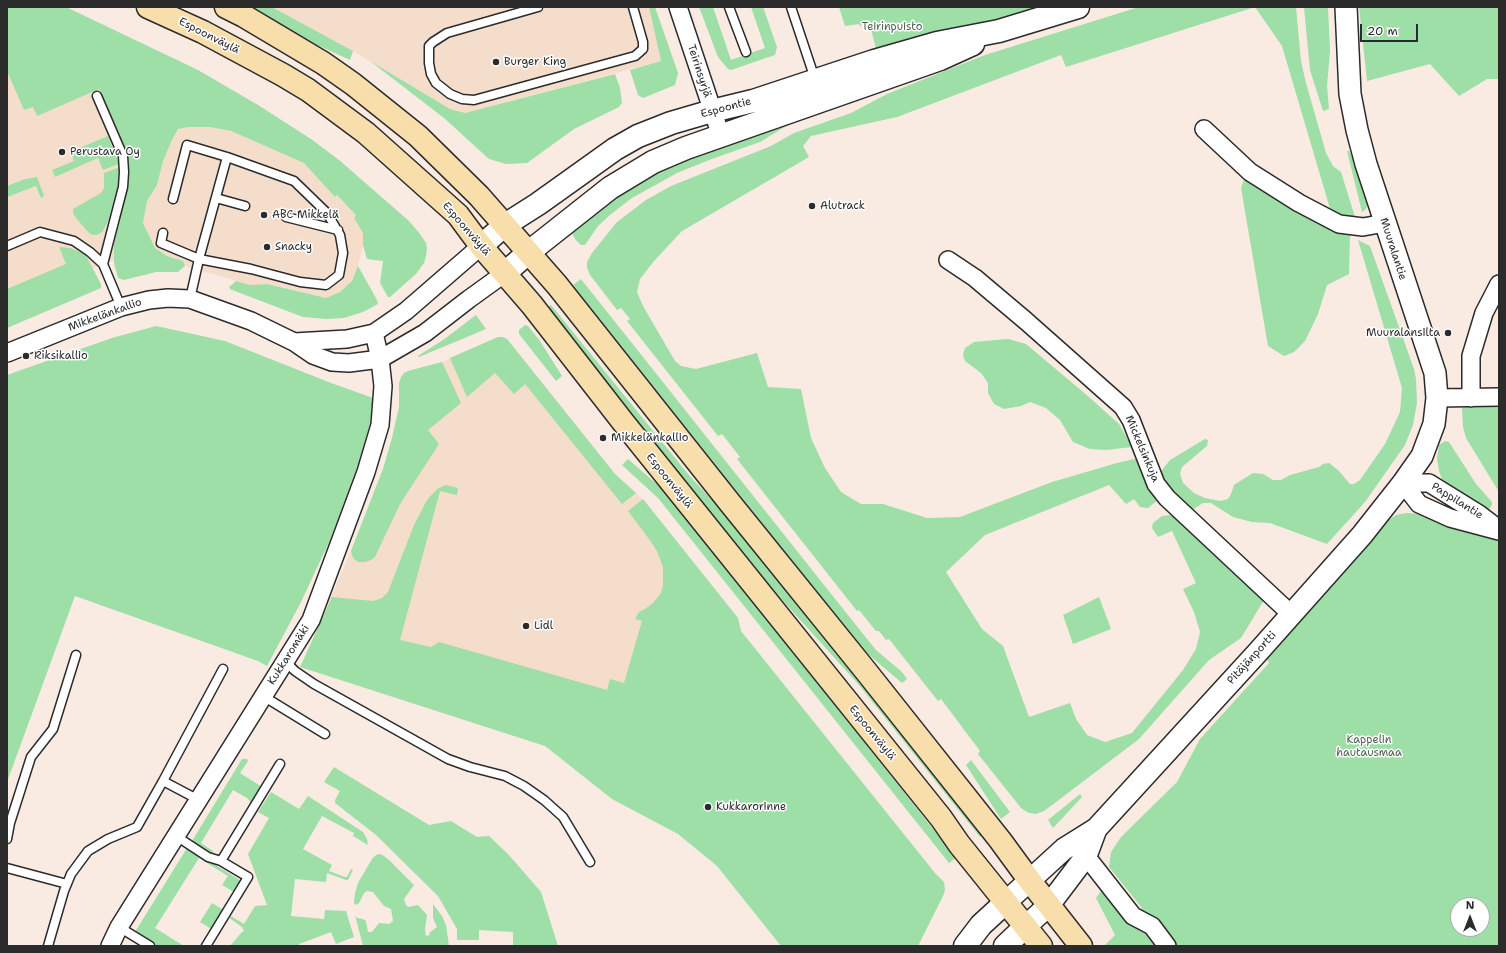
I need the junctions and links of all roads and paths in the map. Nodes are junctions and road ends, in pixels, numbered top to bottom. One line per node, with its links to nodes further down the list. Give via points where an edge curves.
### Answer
1 (148, 7): 26 (main road, Espoonväylä, via 203,32 308,90 366,133 414,175 458,215)
2 (226, 7): 22 (main road, via 353,84 418,136)
3 (538, 7): 4 (lane, via 447,33 433,42 429,46 429,62 436,83 450,94 474,100 636,56 642,49 643,42)
4 (633, 7)
5 (678, 7): 13 (street, Teirinsyrjä)
6 (729, 7): 10 (lane)
7 (791, 7): 11 (lane)
8 (1078, 7): 11 (main road, Espoontie, via 999,31 940,59)
9 (1346, 8): 21 (street, Muuralantie, via 1350,94 1366,164)
10 (746, 52)
11 (819, 90): 13 (main road, Espoontie); 15 (main road, Espoontie)
12 (97, 96): 30 (lane, via 123,156 124,172 123,187)
13 (712, 111): 15 (street, Teirinsyrjä); 22 (main road, Espoontie, via 671,123 614,149)
14 (1204, 129): 21 (street, via 1250,172 1312,210 1339,224 1363,227)
15 (720, 136): 27 (main road, Espoontie, via 653,162 631,175 610,188)
16 (227, 157): 17 (lane); 18 (lane, via 187,144); 23 (lane, via 294,181 327,213)
17 (216, 198): 19 (lane); 28 (lane)
18 (172, 199)
19 (245, 206)
20 (286, 217): 23 (lane)
21 (1385, 223): 39 (street, Muuralantie, via 1435,373)
22 (505, 225): 26 (main road, Espoontie); 27 (main road)
23 (338, 230): 28 (lane, via 343,253 339,275 326,285 300,282)
24 (163, 233): 28 (lane, via 161,243)
25 (7, 246): 30 (lane, via 40,232 74,241)
26 (482, 246): 31 (main road, Espoonväylä); 35 (street, Mikkelänkallio, via 406,312)
27 (529, 252): 31 (main road, Espoontie); 60 (main road)
28 (199, 259): 33 (lane)
29 (948, 260): 44 (street, Mickelsinkuja, via 975,278 1123,407 1131,420 1156,484 1171,502)
30 (103, 264): 34 (lane)
31 (505, 273): 38 (street, Mikkelänkallio, via 425,333); 62 (main road, Espoonväylä)
32 (1499, 284): 40 (street, via 1484,313 1471,356)
33 (190, 299): 34 (street, Mikkelänkallio, via 149,300); 36 (street, Mikkelänkallio, via 251,321)
34 (121, 307): 37 (street, Mikkelänkallio)
35 (374, 333): 36 (street, Mikkelänkallio, via 347,340); 38 (street, Kukkaromäki)
36 (294, 342): 38 (street, Mikkelänkallio, via 313,355 332,362 349,363)
37 (7, 352)
38 (380, 359): 46 (street, Kukkaromäki, via 383,386 380,425 366,472 311,620)
39 (1437, 398): 40 (street); 42 (street, Muuralantie, via 1434,424 1422,456)
40 (1471, 398): 41 (street)
41 (1499, 398)
42 (1403, 483): 43 (street, Pappilantie, via 1429,483 1479,514); 43 (street, Pappilantie, via 1419,504 1450,518); 44 (street, Pitäjänportti, via 1362,535)
43 (1499, 530)
44 (1292, 614): 53 (street, Pitäjänportti)
45 (76, 655): 55 (lane, via 53,729 31,757)
46 (285, 662): 48 (street, Kukkaromäki); 58 (lane, via 314,684 448,759 506,776 524,786 563,817)
47 (223, 669): 51 (lane)
48 (263, 696): 49 (lane); 52 (street, Kukkaromäki)
49 (325, 734)
50 (280, 764): 57 (lane)
51 (163, 780): 52 (lane); 61 (lane, via 137,827 88,851)
52 (199, 800): 54 (street, Kukkaromäki)
53 (1096, 829): 56 (street, Pitäjänportti); 60 (street, Pitäjänportti, via 1064,849)
54 (176, 836): 57 (lane, via 208,857); 65 (street, Kukkaromäki)
55 (7, 839)
56 (1086, 856): 63 (street, Pitäjänportti); 74 (street, via 1133,916 1152,926)
57 (222, 861): 69 (lane, via 248,877)
58 (590, 862)
59 (7, 868): 61 (lane)
60 (1030, 880): 62 (street, Pitäjänportti); 63 (main road)
61 (67, 884): 66 (lane)
62 (1006, 902): 64 (main road, Espoonväylä); 70 (main road, via 981,925)
63 (1049, 905): 64 (street, Pitäjänportti); 73 (main road)
64 (1025, 926): 71 (main road); 72 (main road, Espoonväylä)
65 (119, 927): 67 (street, Kukkaromäki); 68 (lane)
66 (48, 946)
67 (110, 946)
68 (150, 946)
69 (206, 946)
70 (965, 946)
71 (1005, 946)
72 (1041, 946)
73 (1082, 946)
74 (1167, 946)

